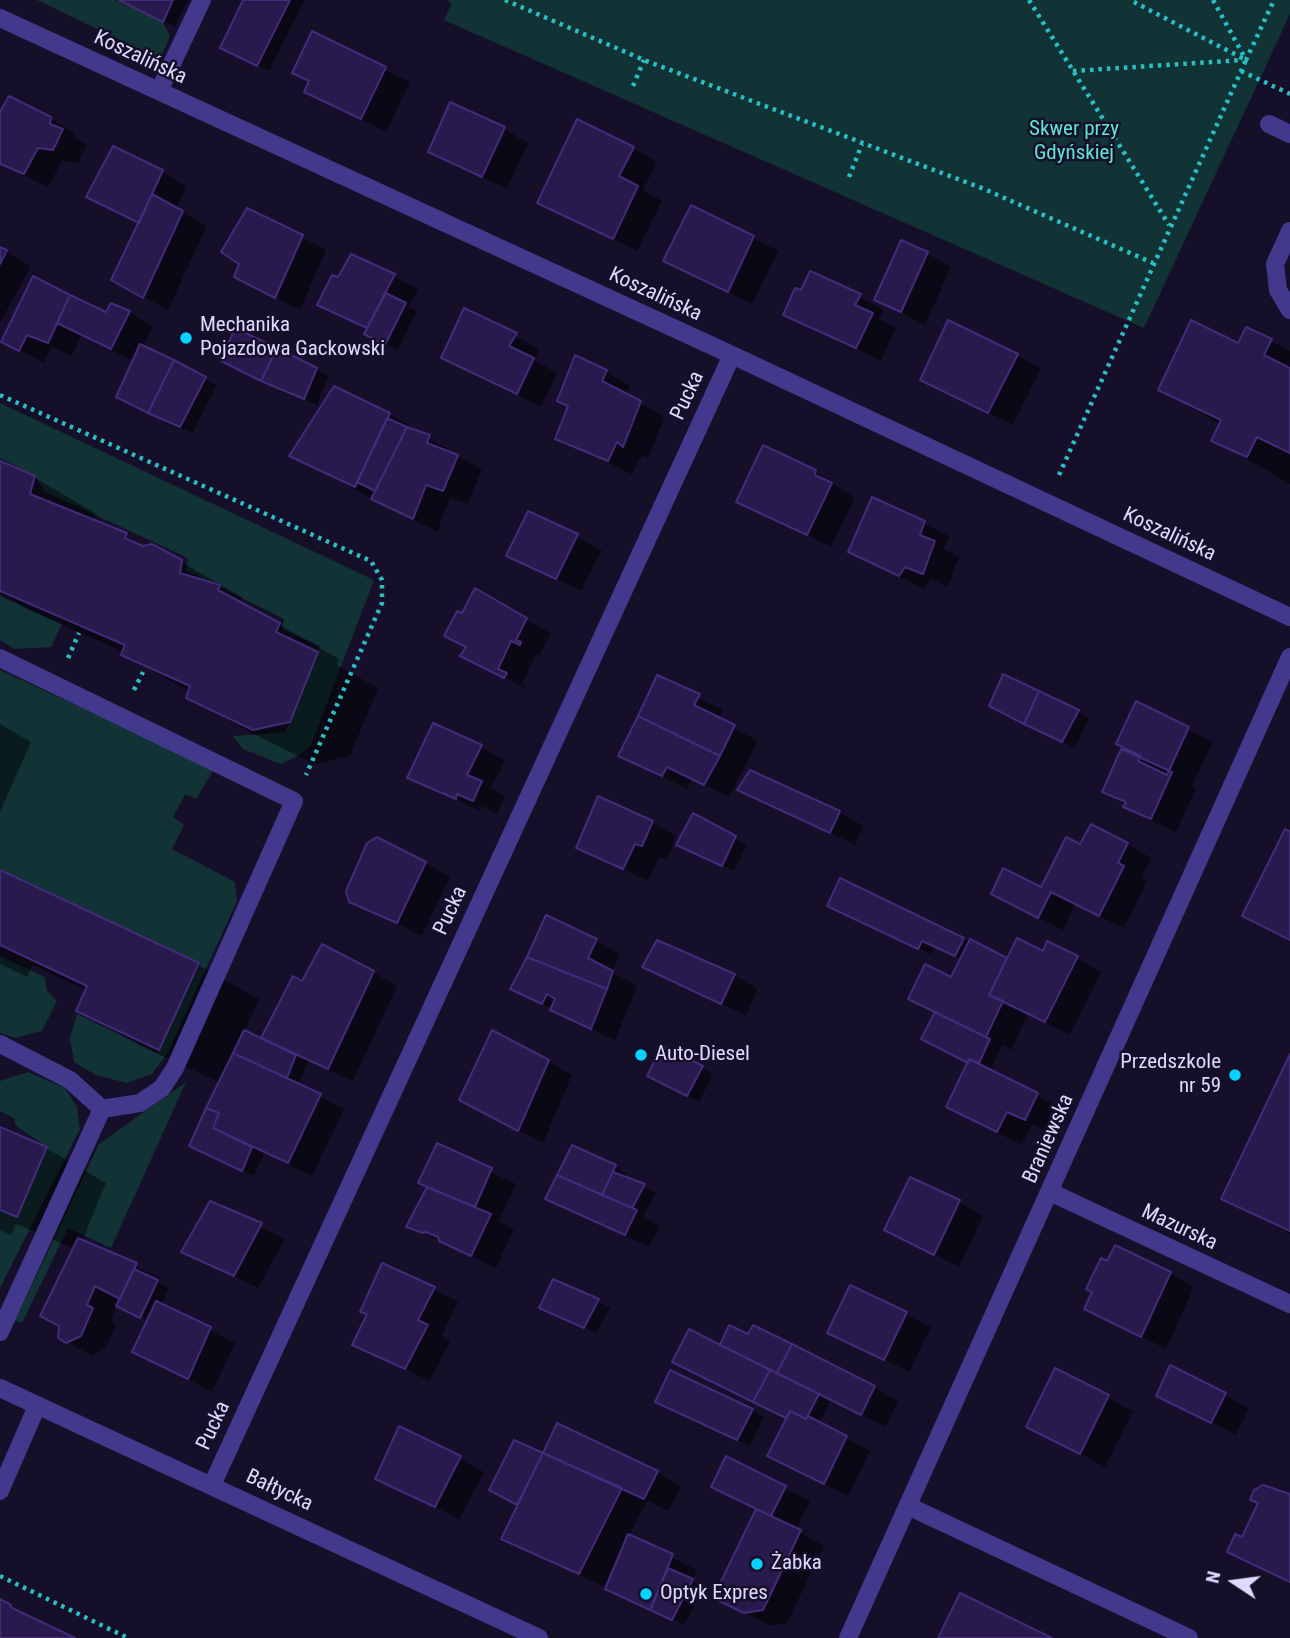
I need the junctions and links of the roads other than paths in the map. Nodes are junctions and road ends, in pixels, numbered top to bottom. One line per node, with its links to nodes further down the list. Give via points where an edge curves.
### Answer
1 (202, 0): 3 (street)
2 (0, 18): 3 (street, Koszalińska)
3 (159, 91): 8 (street, Koszalińska)
4 (1269, 124): 5 (street)
5 (1290, 134)
6 (1290, 231): 7 (street, via 1275,264 1278,290)
7 (1290, 310)
8 (732, 355): 9 (street, Koszalińska); 19 (street, Pucka)
9 (1290, 617)
10 (1290, 657): 14 (street, Braniewska)
11 (0, 658): 13 (street, via 294,801 169,1078 140,1103)
12 (0, 1044): 13 (street, via 70,1080)
13 (103, 1109): 16 (street)
14 (1050, 1192): 15 (street, Mazurska); 21 (street, Braniewska)
15 (1290, 1304)
16 (0, 1332)
17 (0, 1388): 18 (street, Bałtycka)
18 (37, 1406): 19 (street, Bałtycka); 20 (street)
19 (212, 1485): 22 (street, Bałtycka)
20 (0, 1491)
21 (908, 1506): 23 (street, Braniewska); 24 (street)
22 (539, 1638)
23 (848, 1638)
24 (1189, 1638)

